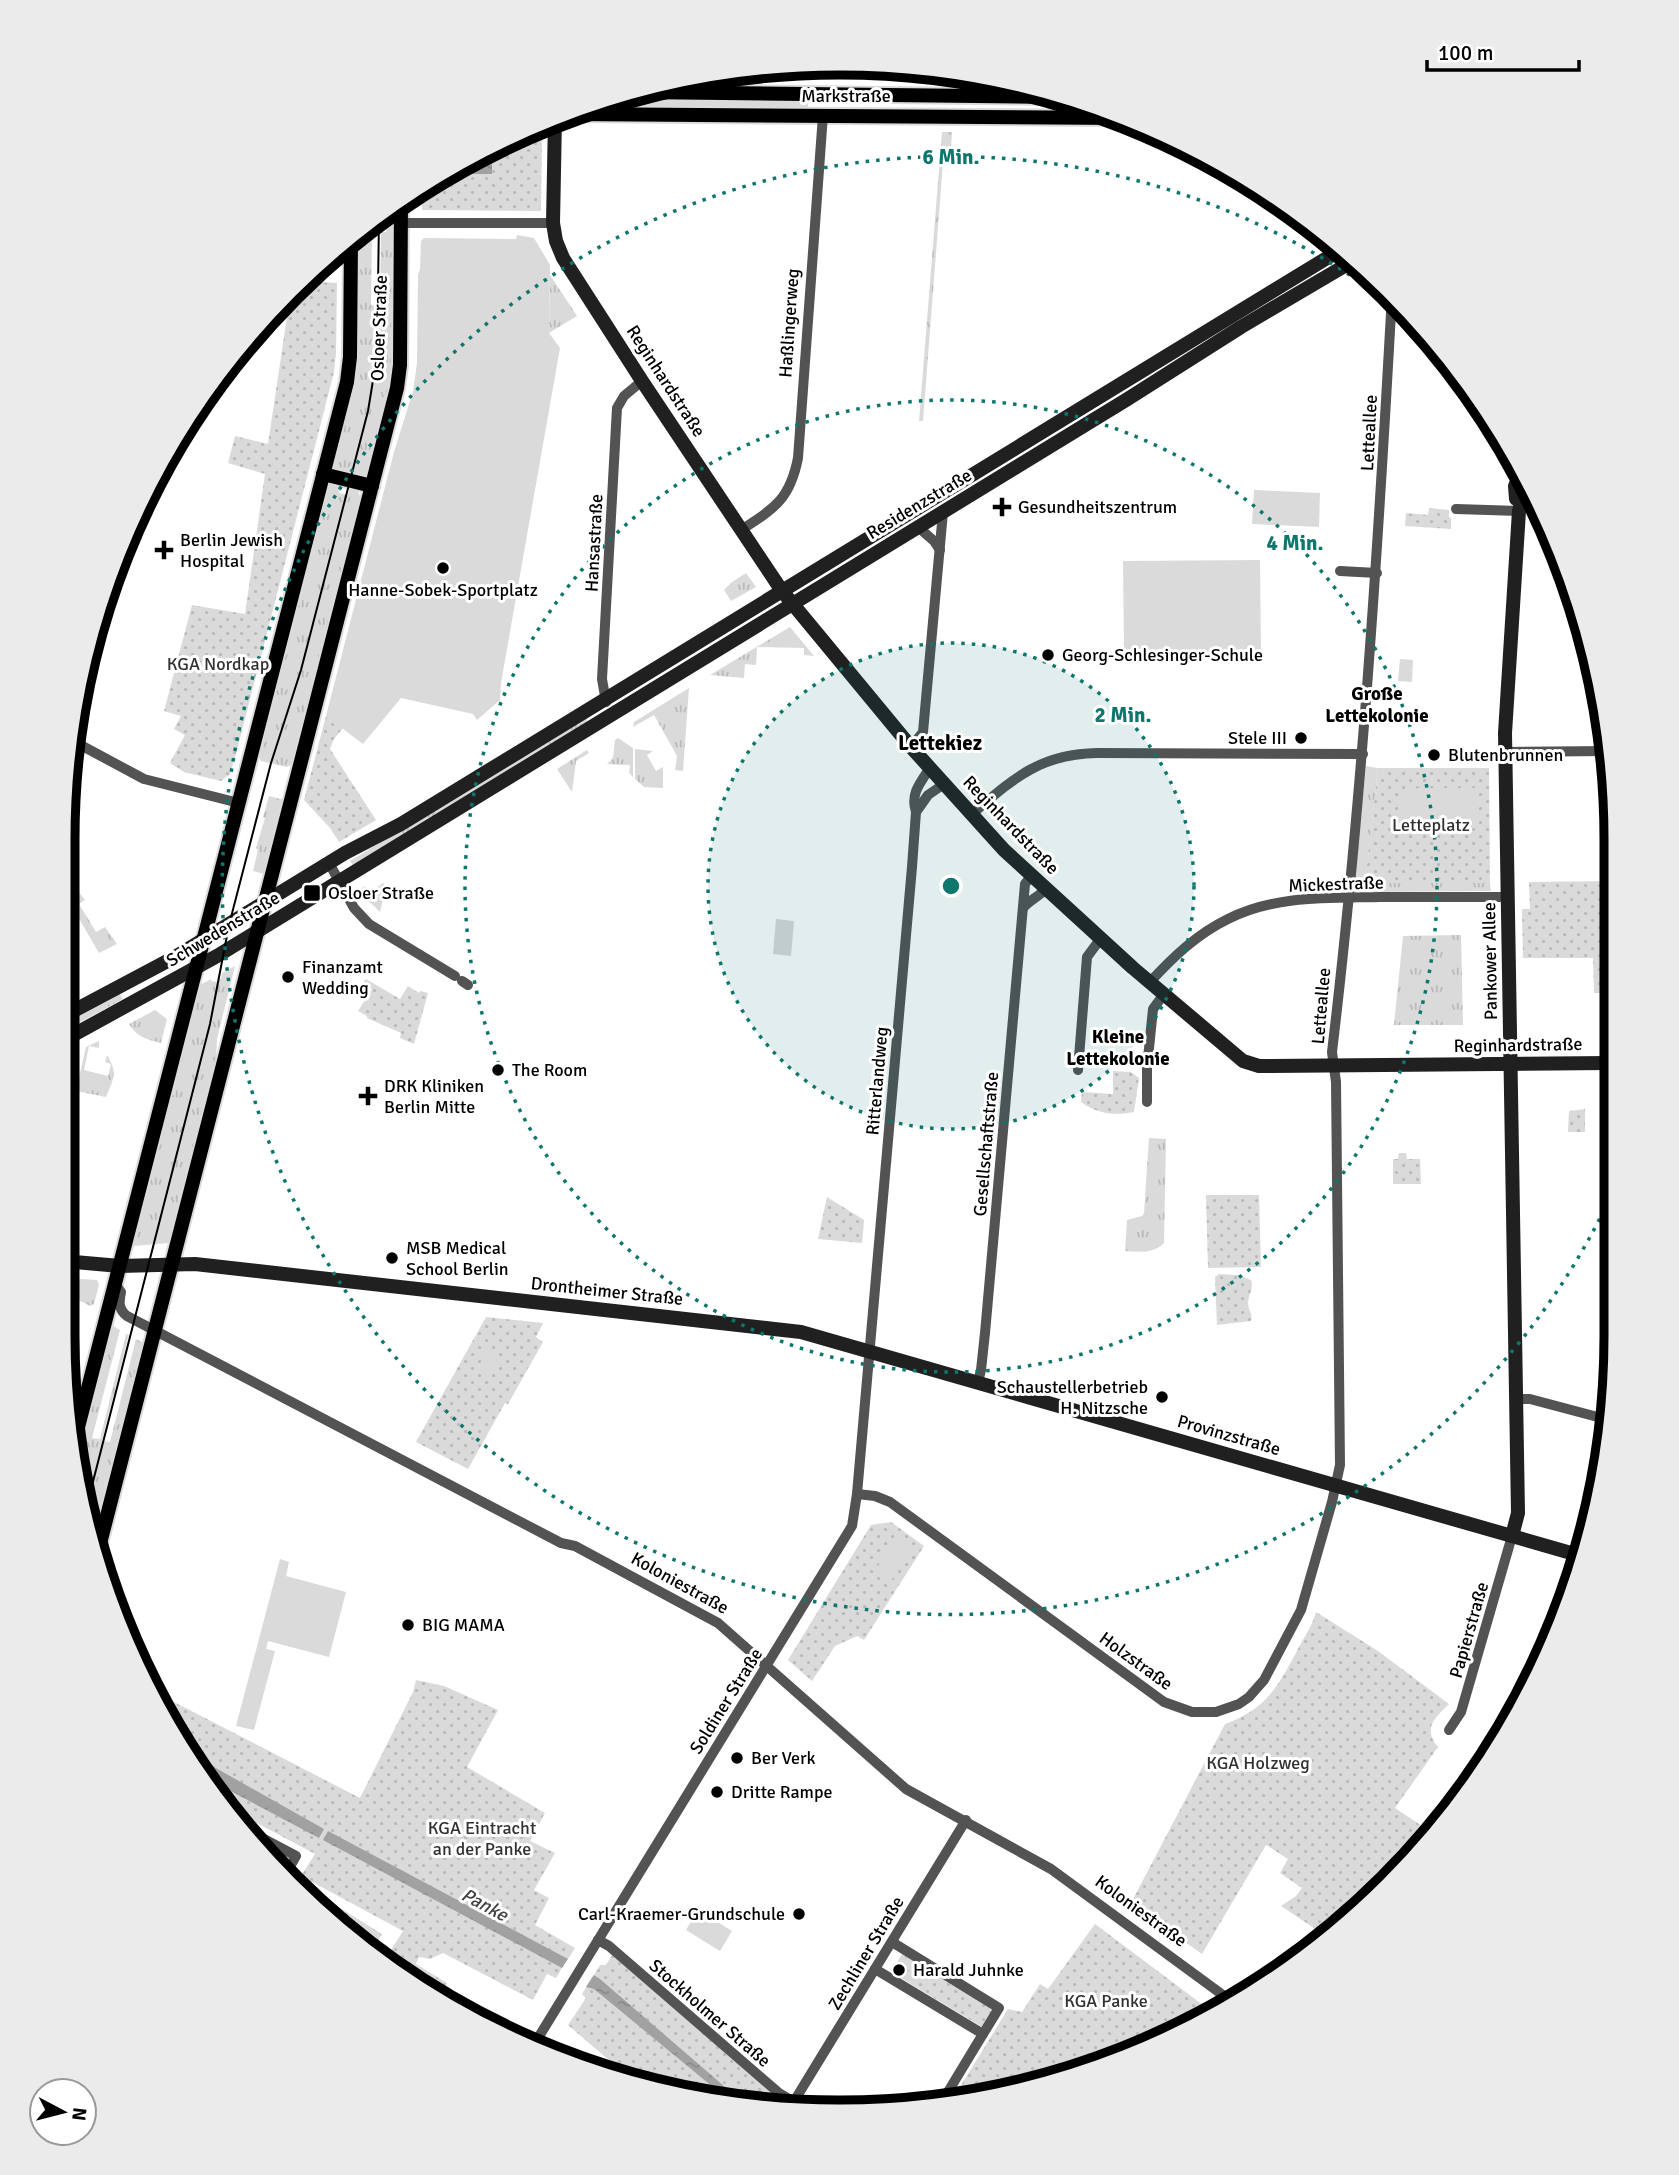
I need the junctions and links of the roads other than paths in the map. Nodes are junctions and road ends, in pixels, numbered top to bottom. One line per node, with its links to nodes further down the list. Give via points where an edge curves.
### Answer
1 (679, 93): 2 (main road, Markstraße)
2 (823, 95): 3 (main road, Markstraße); 6 (main road, Haßlingerweg)
3 (992, 97): 4 (main road, Markstraße); 7 (main road)
4 (1020, 97)
5 (600, 114): 6 (main road, Markstraße)
6 (823, 115): 7 (main road, Markstraße); 26 (street, Haßlingerweg, via 798,458 794,476 778,504)
7 (986, 116): 8 (main road, Markstraße)
8 (1087, 117)
9 (555, 130): 12 (main road, Reginhardstraße)
10 (401, 214): 11 (main road, Osloer Straße)
11 (401, 223): 12 (street); 19 (main road, Osloer Straße, via 400,375)
12 (553, 223): 17 (main road, Reginhardstraße, via 563,258)
13 (351, 252): 18 (main road, Osloer Straße, via 350,365)
14 (1331, 255): 30 (main road, Residenzstraße)
15 (1344, 266): 24 (main road, Residenzstraße)
16 (1391, 311): 29 (street, Letteallee)
17 (642, 381): 26 (main road, Reginhardstraße); 32 (street, Hansastraße, via 617,408 602,679)
18 (323, 474): 19 (main road); 43 (main road, Osloer Straße)
19 (372, 486): 52 (main road, Osloer Straße)
20 (1517, 486): 23 (main road, Pankower Allee)
21 (1523, 497): 23 (main road, Pankower Allee)
22 (1456, 509): 23 (street)
23 (1519, 511): 37 (main road, Pankower Allee)
24 (943, 512): 25 (main road, Residenzstraße); 27 (street)
25 (918, 527): 27 (street); 31 (main road, Residenzstraße)
26 (741, 530): 30 (main road, Reginhardstraße)
27 (940, 551): 35 (street, via 923,732)
28 (1339, 571): 29 (street)
29 (1377, 573): 38 (street, Letteallee)
30 (782, 591): 31 (main road, Reginhardstraße); 32 (main road, Residenzstraße)
31 (793, 605): 33 (main road, Residenzstraße); 35 (main road, Reginhardstraße)
32 (606, 700): 33 (street, Hansastraße); 39 (main road, Residenzstraße)
33 (609, 717): 41 (main road, Residenzstraße)
34 (81, 746): 43 (street, via 144,779)
35 (911, 747): 40 (main road, Reginhardstraße)
36 (1598, 751): 37 (street)
37 (1505, 752): 51 (main road, Pankower Allee)
38 (1363, 754): 45 (street, via 1071,755 1035,765); 50 (street, Letteallee)
39 (497, 766): 46 (main road, Schwedenstraße)
40 (930, 768): 42 (main road, Reginhardstraße); 44 (street, Ritterlandweg, via 914,793)
41 (506, 780): 48 (main road, Schwedenstraße)
42 (944, 784): 44 (street, via 928,795); 45 (main road, Reginhardstraße)
43 (239, 803): 56 (main road, Osloer Straße)
44 (916, 812): 73 (street, Ritterlandweg)
45 (971, 815): 47 (main road, Reginhardstraße)
46 (329, 863): 48 (street); 52 (main road, Schwedenstraße)
47 (1031, 876): 49 (main road, Reginhardstraße); 53 (street, Gesellschaftstraße, via 1025,884)
48 (340, 882): 54 (main road, Schwedenstraße); 58 (street, via 369,924)
49 (1046, 889): 53 (street); 55 (main road, Reginhardstraße)
50 (1348, 897): 51 (street, Mickestraße); 59 (street, Mickestraße, via 1289,900 1229,918 1196,939); 65 (street, Letteallee, via 1332,1052)
51 (1508, 897): 64 (main road, Pankower Allee)
52 (264, 904): 54 (main road, Osloer Straße); 56 (main road, Schwedenstraße)
53 (1023, 908): 74 (street, Gesellschaftstraße)
54 (256, 933): 57 (main road, Schwedenstraße); 69 (main road, Osloer Straße)
55 (1101, 938): 59 (main road, Reginhardstraße); 66 (street, via 1087,957)
56 (203, 940): 57 (main road, Osloer Straße); 61 (main road, Schwedenstraße)
57 (196, 969): 62 (main road, Schwedenstraße); 70 (main road, Osloer Straße)
58 (462, 981)
59 (1150, 982): 60 (main road, Reginhardstraße)
60 (1164, 994): 65 (main road, Reginhardstraße, via 1243,1061 1276,1067); 67 (street, via 1153,1009)
61 (75, 1010)
62 (75, 1034)
63 (1604, 1063): 64 (main road, Reginhardstraße)
64 (1511, 1064): 65 (main road, Reginhardstraße); 75 (main road, Pankower Allee)
65 (1335, 1066): 78 (street, Letteallee, via 1340,1465)
66 (1077, 1070)
67 (1147, 1102)
68 (75, 1262): 70 (main road)
69 (172, 1264): 70 (main road, Drontheimer Straße); 72 (main road, Osloer Straße); 73 (main road, Drontheimer Straße, via 786,1330)
70 (120, 1266): 71 (main road, Osloer Straße)
71 (115, 1284): 72 (street, Koloniestraße, via 121,1292 122,1312); 77 (main road, Osloer Straße)
72 (155, 1329): 80 (main road, Osloer Straße); 83 (street, Koloniestraße, via 718,1623)
73 (869, 1352): 74 (main road, Provinzstraße); 79 (street, Soldiner Straße)
74 (978, 1382): 78 (main road, Provinzstraße)
75 (1516, 1399): 76 (street); 81 (main road, Pankower Allee, via 1518,1513)
76 (1599, 1417)
77 (80, 1418)
78 (1336, 1485): 79 (street, Holzstraße, via 1301,1610 1264,1680 1239,1704 1205,1713 1164,1702 890,1502); 81 (main road, Provinzstraße)
79 (857, 1494): 83 (street, Soldiner Straße, via 852,1526)
80 (102, 1536)
81 (1512, 1536): 82 (main road, Provinzstraße); 84 (street, Papierstraße, via 1461,1712)
82 (1572, 1553)
83 (766, 1666): 85 (street, Koloniestraße, via 906,1789); 88 (street, Soldiner Straße)
84 (1449, 1730)
85 (966, 1820): 89 (street, Zechliner Straße); 91 (street, Koloniestraße, via 1053,1870)
86 (265, 1839): 87 (street, via 296,1856)
87 (290, 1866)
88 (598, 1940): 93 (street, Soldiner Straße); 95 (street, Stockholmer Straße)
89 (891, 1942): 90 (street, Zechliner Straße); 92 (street, via 999,2008)
90 (875, 1969): 92 (street); 96 (street, Zechliner Straße)
91 (1224, 1996)
92 (983, 2034): 94 (street)
93 (538, 2038)
94 (948, 2092)
95 (786, 2098)
96 (802, 2098)

